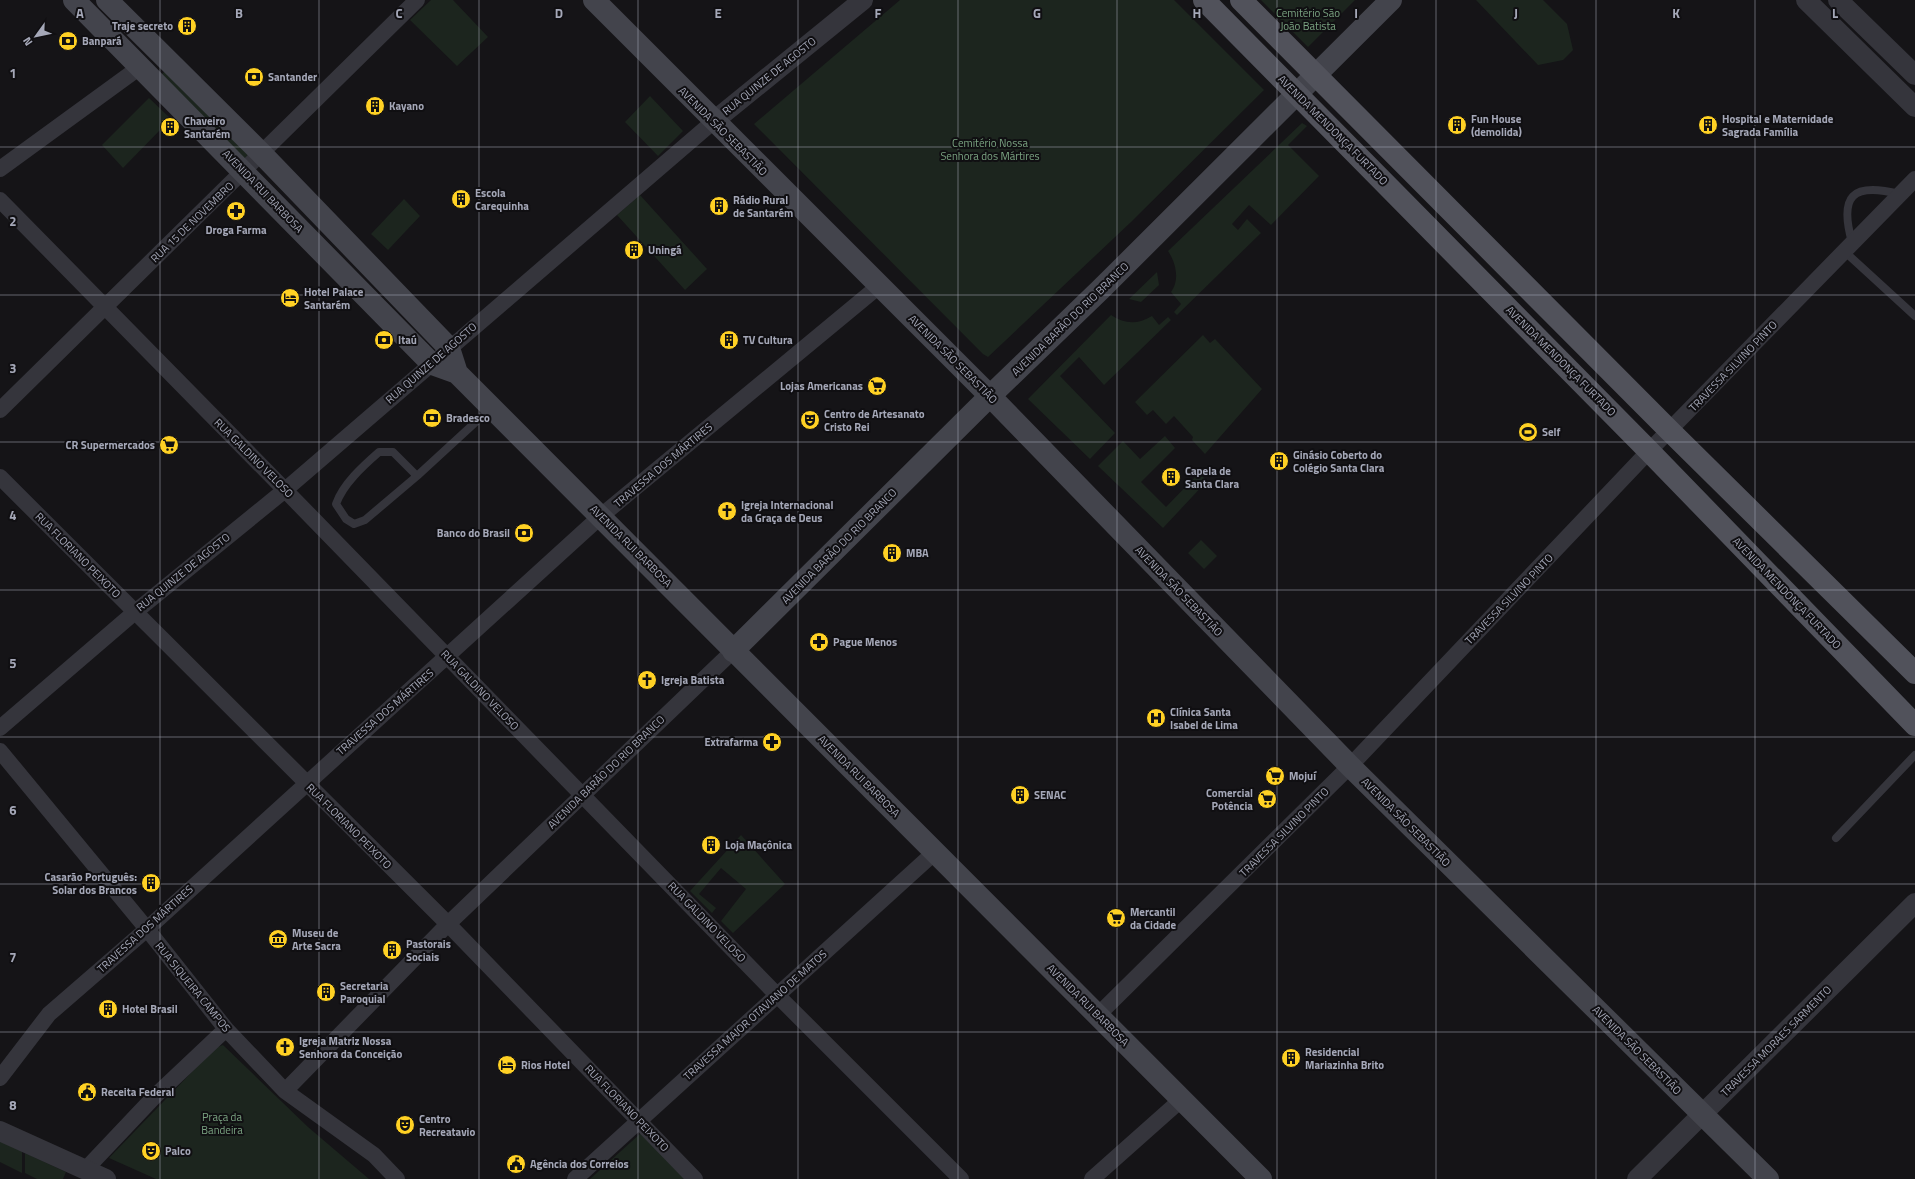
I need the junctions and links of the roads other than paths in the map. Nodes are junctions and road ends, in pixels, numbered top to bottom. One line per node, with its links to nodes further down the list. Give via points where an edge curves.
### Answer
1 (74, 0): 11 (main road, AVENIDA RUI BARBOSA)
2 (107, 0): 17 (main road, AVENIDA RUI BARBOSA)
3 (418, 0): 17 (street, RUA 15 DE NOVEMBRO)
4 (863, 0): 16 (street, RUA QUINZE DE AGOSTO)
5 (1204, 0): 14 (main road, AVENIDA MENDONÇA FURTADO)
6 (1241, 0): 12 (main road)
7 (1391, 0): 12 (main road, AVENIDA BARÃO DO RIO BRANCO)
8 (1806, 0): 15 (street)
9 (1838, 0): 13 (street)
10 (601, 2): 16 (main road, AVENIDA SÃO SEBASTIÃO)
11 (140, 67): 18 (street); 19 (main road, AVENIDA RUI BARBOSA)
12 (1316, 74): 14 (main road, AVENIDA BARÃO DO RIO BRANCO); 33 (main road)
13 (1915, 75)
14 (1297, 93): 30 (main road, AVENIDA BARÃO DO RIO BRANCO); 34 (main road, AVENIDA MENDONÇA FURTADO)
15 (1915, 107)
16 (714, 121): 24 (main road, AVENIDA SÃO SEBASTIÃO); 27 (street, RUA QUINZE DE AGOSTO)
17 (261, 153): 19 (street, RUA 15 DE NOVEMBRO); 27 (main road, AVENIDA RUI BARBOSA)
18 (0, 169)
19 (243, 171): 25 (street, RUA 15 DE NOVEMBRO); 28 (main road, AVENIDA RUI BARBOSA)
20 (1915, 179): 21 (street, TRAVESSA SILVINO PINTO)
21 (1899, 194): 23 (street, TRAVESSA SILVINO PINTO); 23 (lane, via 1872,189 1852,196 1846,216)
22 (0, 200): 25 (street, RUA GALDINO VELOSO)
23 (1848, 247): 26 (lane); 33 (street, TRAVESSA SILVINO PINTO)
24 (879, 286): 30 (main road, AVENIDA SÃO SEBASTIÃO); 38 (street, TRAVESSA DOS MÁRTIRES)
25 (104, 307): 32 (street, RUA 15 DE NOVEMBRO); 37 (street, RUA GALDINO VELOSO)
26 (1915, 316)
27 (449, 348): 28 (street, RUA QUINZE DE AGOSTO); 29 (main road, AVENIDA RUI BARBOSA)
28 (432, 364): 29 (main road, AVENIDA RUI BARBOSA); 37 (street, RUA QUINZE DE AGOSTO)
29 (457, 373): 31 (main road, AVENIDA RUI BARBOSA)
30 (990, 396): 40 (main road, AVENIDA BARÃO DO RIO BRANCO); 47 (main road, AVENIDA SÃO SEBASTIÃO)
31 (491, 407): 35 (lane); 38 (main road, AVENIDA RUI BARBOSA)
32 (0, 410)
33 (1670, 431): 34 (street, TRAVESSA SILVINO PINTO); 42 (main road)
34 (1649, 451): 43 (main road, AVENIDA MENDONÇA FURTADO); 47 (street, TRAVESSA SILVINO PINTO)
35 (417, 476): 35 (lane, via 360,523 354,524 346,519 336,504 340,494 379,452 393,452)
36 (0, 477): 39 (street, RUA FLORIANO PEIXOTO)
37 (285, 490): 39 (street, RUA QUINZE DE AGOSTO); 41 (street, RUA GALDINO VELOSO)
38 (601, 516): 40 (main road, AVENIDA RUI BARBOSA); 41 (street, TRAVESSA DOS MÁRTIRES)
39 (135, 612): 44 (street, RUA QUINZE DE AGOSTO); 48 (street, RUA FLORIANO PEIXOTO)
40 (733, 651): 49 (street, AVENIDA BARÃO DO RIO BRANCO); 51 (main road, AVENIDA RUI BARBOSA)
41 (448, 657): 48 (street, TRAVESSA DOS MÁRTIRES); 49 (street, RUA GALDINO VELOSO)
42 (1915, 673)
43 (1915, 725)
44 (0, 728)
45 (0, 751): 54 (street, RUA SIQUEIRA CAMPOS)
46 (1915, 755): 50 (lane)
47 (1350, 766): 56 (street, TRAVESSA SILVINO PINTO); 61 (main road, AVENIDA SÃO SEBASTIÃO)
48 (306, 783): 53 (street, RUA FLORIANO PEIXOTO); 54 (street, TRAVESSA DOS MÁRTIRES)
49 (582, 794): 53 (street, AVENIDA BARÃO DO RIO BRANCO); 55 (street, RUA GALDINO VELOSO)
50 (1836, 838)
51 (935, 852): 55 (street, TRAVESSA MAJOR OTAVIANO DE MATOS); 56 (main road, AVENIDA RUI BARBOSA)
52 (1915, 903): 61 (street, TRAVESSA MORAES SARMENTO)
53 (448, 924): 59 (street, AVENIDA BARÃO DO RIO BRANCO); 62 (street, RUA FLORIANO PEIXOTO)
54 (147, 929): 57 (street, RUA SIQUEIRA CAMPOS); 58 (street, TRAVESSA DOS MÁRTIRES, via 49,1014)
55 (777, 994): 62 (street, TRAVESSA MAJOR OTAVIANO DE MATOS); 69 (street, RUA GALDINO VELOSO)
56 (1098, 1015): 60 (main road, AVENIDA RUI BARBOSA)
57 (226, 1029): 59 (street, RUA SIQUEIRA CAMPOS); 64 (street, via 155,1096)
58 (0, 1078)
59 (285, 1091): 66 (street, RUA SIQUEIRA CAMPOS, via 374,1155)
60 (1182, 1098): 70 (street); 71 (main road, AVENIDA RUI BARBOSA)
61 (1703, 1114): 72 (street, TRAVESSA MORAES SARMENTO); 73 (main road, AVENIDA SÃO SEBASTIÃO)
62 (639, 1120): 67 (street, TRAVESSA MAJOR OTAVIANO DE MATOS); 68 (street, RUA FLORIANO PEIXOTO)
63 (0, 1131): 64 (street)
64 (85, 1170): 65 (street)
65 (106, 1179)
66 (397, 1179)
67 (575, 1179)
68 (695, 1179)
69 (961, 1179)
70 (1092, 1179)
71 (1261, 1179)
72 (1638, 1179)
73 (1768, 1179)

